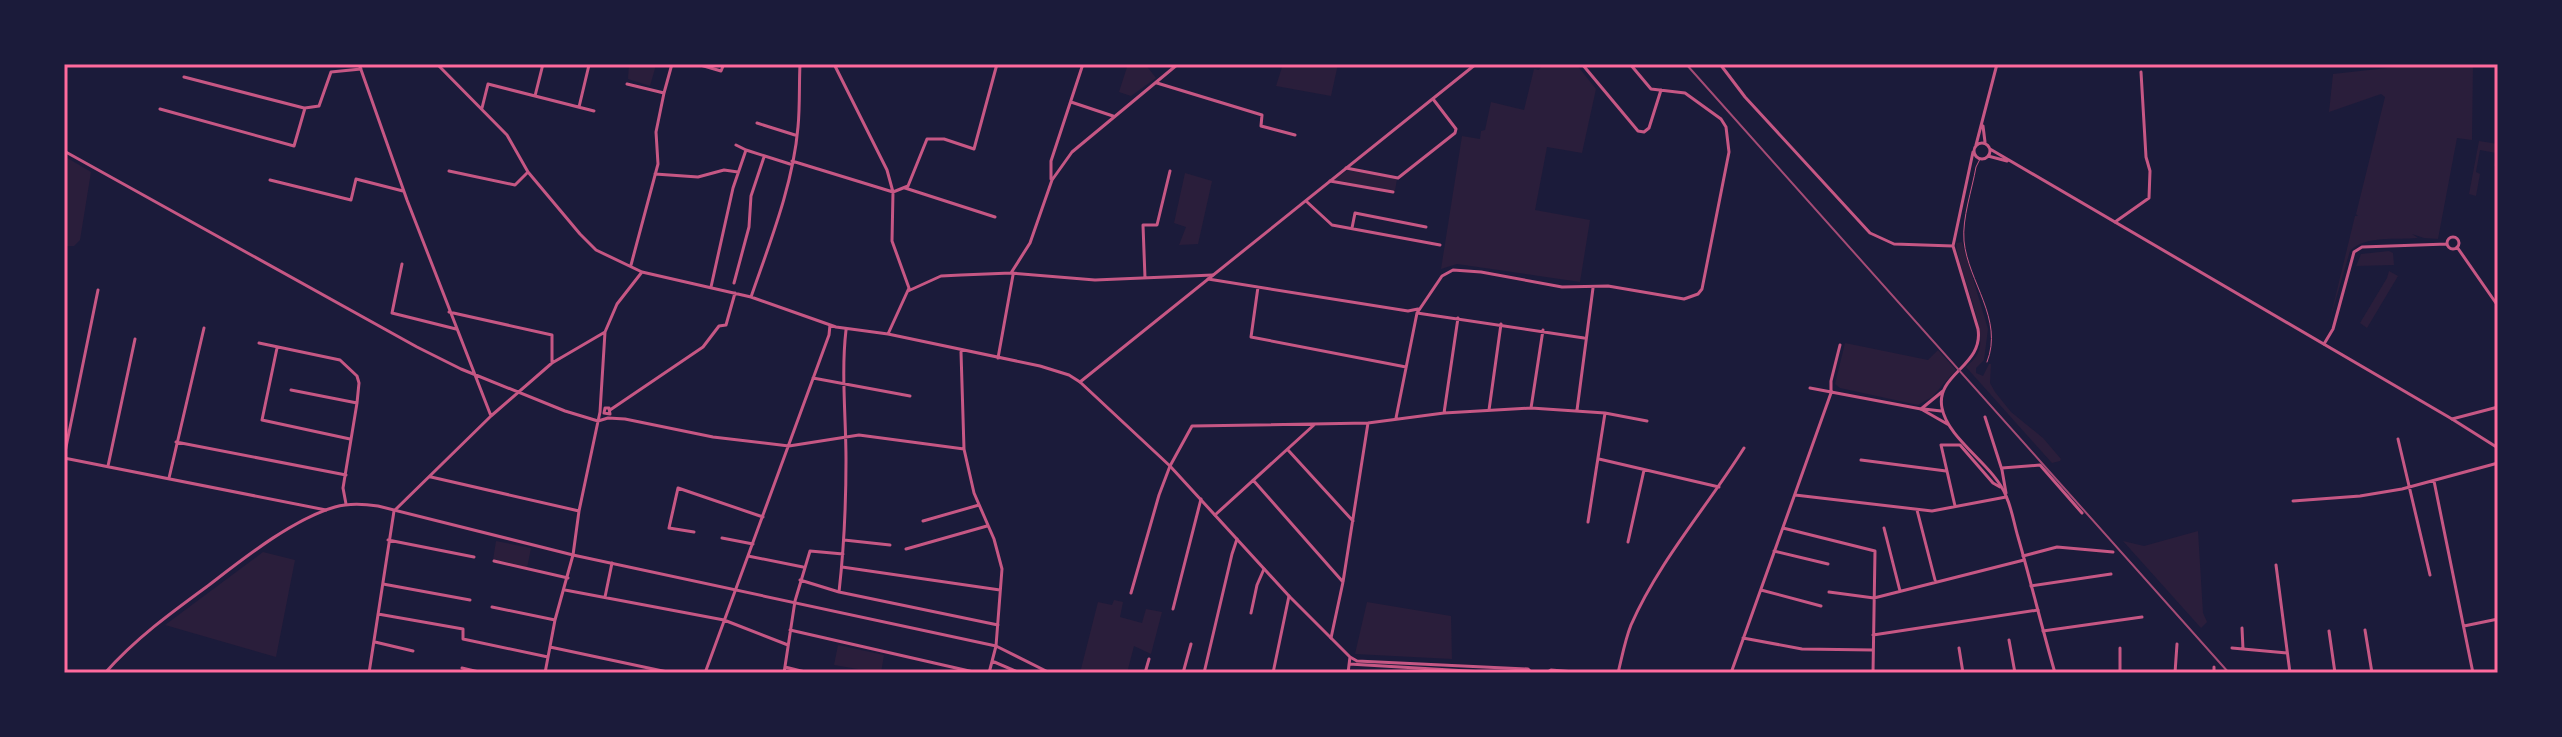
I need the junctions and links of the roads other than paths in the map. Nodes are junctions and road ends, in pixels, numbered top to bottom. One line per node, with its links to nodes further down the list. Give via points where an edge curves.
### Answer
1 (437, 64): 29 (street)
2 (543, 64): 24 (street)
3 (584, 64): 27 (street, via 589,65)
4 (672, 64): 23 (street)
5 (697, 64): 6 (street, via 721,71)
6 (724, 64)
7 (800, 64): 36 (street)
8 (834, 64): 61 (street)
9 (997, 64): 59 (street, via 974,149 927,139)
10 (1083, 64): 26 (street)
11 (1178, 64): 20 (street)
12 (1476, 64): 25 (street)
13 (1582, 64): 22 (street, via 1638,131 1649,128)
14 (1630, 64): 22 (street, via 1651,89)
15 (1720, 64): 70 (street, via 1870,233 1894,244)
16 (1997, 64): 33 (street)
17 (360, 66): 28 (street, via 331,72 319,106); 60 (street)
18 (2141, 72): 65 (street, via 2149,198)
19 (184, 77): 28 (street)
20 (1156, 82): 32 (street); 35 (street, via 1262,115 1261,126)
21 (627, 84): 23 (street)
22 (1661, 90): 82 (street, via 1685,93 1721,119 1730,146 1702,289 1684,299)
23 (664, 93): 55 (street)
24 (535, 96): 27 (street); 29 (street, via 488,84)
25 (1432, 99): 49 (street); 49 (street, via 1455,133 1398,178)
26 (1071, 102): 32 (street); 57 (street, via 1051,161)
27 (579, 107): 31 (street)
28 (305, 108): 30 (street, via 294,146)
29 (482, 108): 53 (street, via 507,135)
30 (160, 109)
31 (594, 111)
32 (1113, 116): 57 (street, via 1072,152)
33 (1984, 118): 37 (street); 39 (street)
34 (757, 123): 36 (street)
35 (1295, 135)
36 (797, 136): 47 (street)
37 (1985, 143): 39 (street); 40 (street)
38 (736, 145): 41 (street)
39 (1976, 145): 43 (street)
40 (1990, 149): 44 (street); 48 (street)
41 (746, 150): 45 (street); 54 (street)
42 (64, 151): 110 (street)
43 (1973, 152): 46 (street); 50 (street)
44 (1988, 156): 46 (street); 48 (street)
45 (764, 157): 47 (street); 79 (street)
46 (1980, 159): 50 (street); 107 (lane, via 1964,238 1990,319)
47 (791, 163): 61 (street); 86 (street)
48 (2014, 164): 65 (street)
49 (1346, 168): 58 (street)
50 (1969, 170): 70 (street)
51 (449, 171): 53 (street, via 515,185)
52 (1170, 171): 77 (street, via 1157,225 1143,225)
53 (528, 172): 73 (street, via 587,243)
54 (738, 172): 55 (street, via 698,177); 80 (street)
55 (655, 174): 73 (street)
56 (270, 180): 60 (street, via 351,200 356,179)
57 (1052, 180): 75 (street, via 1030,243)
58 (1330, 181): 62 (street); 63 (street)
59 (905, 188): 61 (street); 64 (street)
60 (404, 191): 89 (street)
61 (893, 192): 84 (street, via 892,241)
62 (1393, 192)
63 (1306, 201): 67 (street, via 1332,225); 76 (street)
64 (995, 217)
65 (2115, 222): 102 (street)
66 (1426, 227): 67 (street, via 1355,213)
67 (1351, 229): 69 (street)
68 (2447, 244): 71 (street); 71 (street, via 2454,236); 102 (street, via 2362,247 2354,252)
69 (1440, 245)
70 (1953, 246): 116 (street, via 1979,336 1975,353)
71 (2457, 247): 87 (street)
72 (402, 264): 94 (street, via 392,313)
73 (630, 266): 74 (street)
74 (642, 272): 80 (street); 97 (street, via 617,304)
75 (1012, 274): 77 (street); 84 (street, via 941,276); 106 (street)
76 (1213, 275): 77 (street); 78 (street)
77 (1145, 278)
78 (1208, 279): 81 (street); 112 (street)
79 (734, 283)
80 (711, 287): 85 (street)
81 (1258, 287): 88 (street); 109 (street, via 1251,337)
82 (1593, 288): 88 (street, via 1453,270 1442,276); 126 (street)
83 (98, 290): 150 (street)
84 (908, 291): 98 (street)
85 (735, 293): 86 (street); 128 (street, via 726,325 714,330 703,347)
86 (751, 297): 92 (street)
87 (2498, 306)
88 (1418, 311): 90 (street); 109 (street)
89 (449, 312): 94 (street); 108 (street, via 552,335)
90 (1458, 318): 91 (street); 129 (street)
91 (1501, 324): 96 (street); 125 (street)
92 (830, 325): 95 (street); 111 (street)
93 (204, 328): 144 (street)
94 (456, 329): 110 (street)
95 (846, 330): 98 (street); 113 (street)
96 (1543, 330): 99 (street); 122 (street)
97 (605, 332): 108 (street); 127 (street)
98 (888, 334): 105 (street)
99 (1584, 338)
100 (135, 339): 154 (street)
101 (259, 343): 104 (street)
102 (2324, 344): 135 (street)
103 (1840, 345): 118 (street)
104 (277, 348): 120 (street, via 340,360 357,376); 142 (street, via 262,420)
105 (961, 351): 106 (street); 149 (street)
106 (998, 358): 112 (street)
107 (1987, 362)
108 (552, 363): 117 (street)
109 (1406, 367): 134 (street)
110 (474, 375): 117 (street); 131 (street)
111 (813, 378): 113 (street); 145 (street)
112 (1080, 382): 155 (street)
113 (845, 383): 119 (street); 141 (street)
114 (1810, 388): 118 (street)
115 (291, 390): 120 (street)
116 (1944, 390): 123 (street); 124 (street)
117 (519, 393): 131 (street); 136 (street)
118 (1831, 393): 123 (street); 167 (street)
119 (910, 396)
120 (357, 403): 142 (street)
121 (2498, 407): 135 (street)
122 (1531, 408): 125 (street); 126 (street)
123 (1921, 409): 124 (street); 140 (street)
124 (1942, 409): 140 (street)
125 (1489, 410): 129 (street)
126 (1577, 410): 130 (street)
127 (602, 411): 128 (street); 136 (street)
128 (610, 412): 133 (street)
129 (1444, 413): 134 (street)
130 (1605, 413): 137 (street); 151 (street)
131 (491, 416): 160 (street)
132 (1985, 417): 156 (street)
133 (615, 418): 136 (street); 145 (street)
134 (1396, 418): 138 (street)
135 (2452, 419): 146 (street)
136 (598, 421): 177 (street)
137 (1647, 421)
138 (1368, 423): 139 (street); 182 (street)
139 (1315, 424): 147 (street); 155 (street, via 1192,426)
140 (1949, 426): 165 (street)
141 (845, 437): 145 (street); 149 (street); 191 (street)
142 (350, 439): 159 (street)
143 (2398, 439): 166 (street)
144 (176, 442): 159 (street); 161 (street)
145 (789, 446): 180 (street)
146 (2497, 447)
147 (1287, 448): 162 (street); 182 (street)
148 (1744, 448): 164 (street)
149 (964, 449): 172 (street)
150 (64, 458): 154 (street)
151 (1599, 459): 157 (street); 183 (street)
152 (1861, 460): 158 (street)
153 (2498, 463): 163 (street)
154 (108, 466): 161 (street)
155 (1170, 466): 169 (street); 225 (street)
156 (2002, 468): 168 (street); 178 (street, via 2040,465)
157 (1644, 470): 164 (street); 192 (street)
158 (1946, 471): 165 (street, via 1941,445 1960,445); 173 (street)
159 (346, 475): 171 (street)
160 (431, 477): 176 (street); 177 (street)
161 (169, 478): 174 (street)
162 (1253, 480): 179 (street); 215 (street)
163 (2434, 480): 166 (street); 242 (street)
164 (1719, 487): 294 (street, via 1677,544 1631,625)
165 (2000, 487): 168 (street)
166 (2409, 487): 170 (street); 211 (street)
167 (1795, 495): 175 (street); 185 (street)
168 (2006, 495): 173 (street); 202 (street)
169 (1201, 499): 179 (street); 233 (street)
170 (2293, 501)
171 (346, 505): 174 (street); 176 (street)
172 (979, 505): 181 (street); 184 (street)
173 (1955, 507): 175 (street)
174 (326, 510): 275 (street, via 253,552 141,636)
175 (1917, 510): 214 (street)
176 (394, 511): 190 (street); 199 (street)
177 (579, 511): 199 (street)
178 (2082, 513)
179 (1215, 515): 189 (street)
180 (763, 517): 187 (street, via 678,488 669,528); 193 (street)
181 (923, 521)
182 (1353, 521): 215 (street)
183 (1588, 522)
184 (988, 525): 195 (street); 220 (street, via 1000,560)
185 (1783, 528): 196 (street); 228 (street, via 1875,551)
186 (1884, 528): 222 (street)
187 (694, 532)
188 (722, 538): 193 (street)
189 (1237, 539): 209 (street); 288 (street)
190 (388, 540): 201 (street); 216 (street)
191 (844, 540): 194 (street); 198 (street)
192 (1628, 542)
193 (753, 544): 200 (street)
194 (890, 545)
195 (906, 549)
196 (1774, 551): 205 (street); 221 (street)
197 (2113, 552): 202 (street, via 2057,547)
198 (843, 554): 207 (street, via 812,549); 208 (street)
199 (573, 555): 204 (street); 212 (street)
200 (748, 556): 207 (street); 219 (street)
201 (474, 557)
202 (2024, 558): 214 (street); 217 (street)
203 (494, 561): 212 (street)
204 (612, 563): 219 (street); 227 (street)
205 (1828, 564)
206 (2276, 565): 264 (street)
207 (804, 567): 213 (street)
208 (842, 567): 220 (street); 223 (street)
209 (1264, 569): 226 (street); 235 (street)
210 (2111, 574): 217 (street)
211 (2430, 575)
212 (568, 578): 218 (street)
213 (800, 580): 223 (street); 230 (street)
214 (1935, 581): 222 (street)
215 (1343, 582): 249 (street)
216 (382, 584): 229 (street); 236 (street)
217 (2031, 586): 234 (street)
218 (565, 590): 227 (street); 239 (street)
219 (736, 590): 230 (street); 240 (street)
220 (1001, 590): 241 (street)
221 (1761, 590): 231 (street); 250 (street)
222 (1900, 591): 228 (street)
223 (839, 592): 241 (street)
224 (1829, 592): 228 (street)
225 (1131, 593)
226 (1289, 596): 249 (street); 289 (street)
227 (605, 597): 240 (street)
228 (1874, 598): 248 (street)
229 (470, 600)
230 (795, 601): 244 (street); 256 (street)
231 (1821, 606)
232 (492, 607): 239 (street)
233 (1173, 609)
234 (2038, 610): 246 (street); 248 (street)
235 (1251, 613)
236 (378, 614): 252 (street); 265 (street, via 463,629 463,639)
237 (2142, 617): 246 (street)
238 (2498, 619): 242 (street)
239 (555, 620): 257 (street)
240 (724, 620): 255 (street); 280 (street)
241 (998, 625): 256 (street)
242 (2464, 626): 306 (street)
243 (2242, 628): 261 (street)
244 (790, 630): 255 (street); 282 (street)
245 (2365, 630): 305 (street)
246 (2043, 631): 299 (street)
247 (2329, 631): 304 (street)
248 (1873, 635): 262 (street)
249 (1331, 638): 266 (street)
250 (1743, 638): 262 (street, via 1802,649); 295 (street)
251 (2009, 640): 298 (street)
252 (375, 642): 263 (street); 273 (street)
253 (1191, 644): 287 (street)
254 (2177, 644): 301 (street)
255 (788, 645): 272 (street)
256 (996, 646): 268 (street); 285 (street)
257 (550, 647): 265 (street); 279 (street)
258 (1959, 648): 297 (street)
259 (2120, 648): 300 (street)
260 (2232, 648): 261 (street)
261 (2243, 649): 264 (street)
262 (1873, 650): 296 (street)
263 (413, 651)
264 (2287, 653): 303 (street)
265 (548, 657): 278 (street)
266 (1350, 657): 269 (street); 274 (street)
267 (1149, 659): 286 (street)
268 (992, 661): 283 (street); 284 (street)
269 (1349, 664): 274 (street); 290 (street)
270 (2214, 667): 302 (street)
271 (462, 668): 277 (street)
272 (784, 670): 281 (street)
273 (369, 672): 276 (street)
274 (1497, 672): 291 (street)
275 (105, 673)
276 (377, 673)
277 (483, 673)
278 (545, 673)
279 (672, 673)
280 (705, 673)
281 (809, 673)
282 (978, 673)
283 (989, 673)
284 (1020, 673)
285 (1050, 673)
286 (1145, 673)
287 (1183, 673)
288 (1204, 673)
289 (1273, 673)
290 (1348, 673)
291 (1532, 673)
292 (1546, 673): 293 (street)
293 (1586, 673)
294 (1618, 673)
295 (1731, 673)
296 (1873, 673)
297 (1963, 673)
298 (2015, 673)
299 (2055, 673)
300 (2120, 673)
301 (2175, 673)
302 (2214, 673)
303 (2290, 673)
304 (2335, 673)
305 (2372, 673)
306 (2473, 673)

